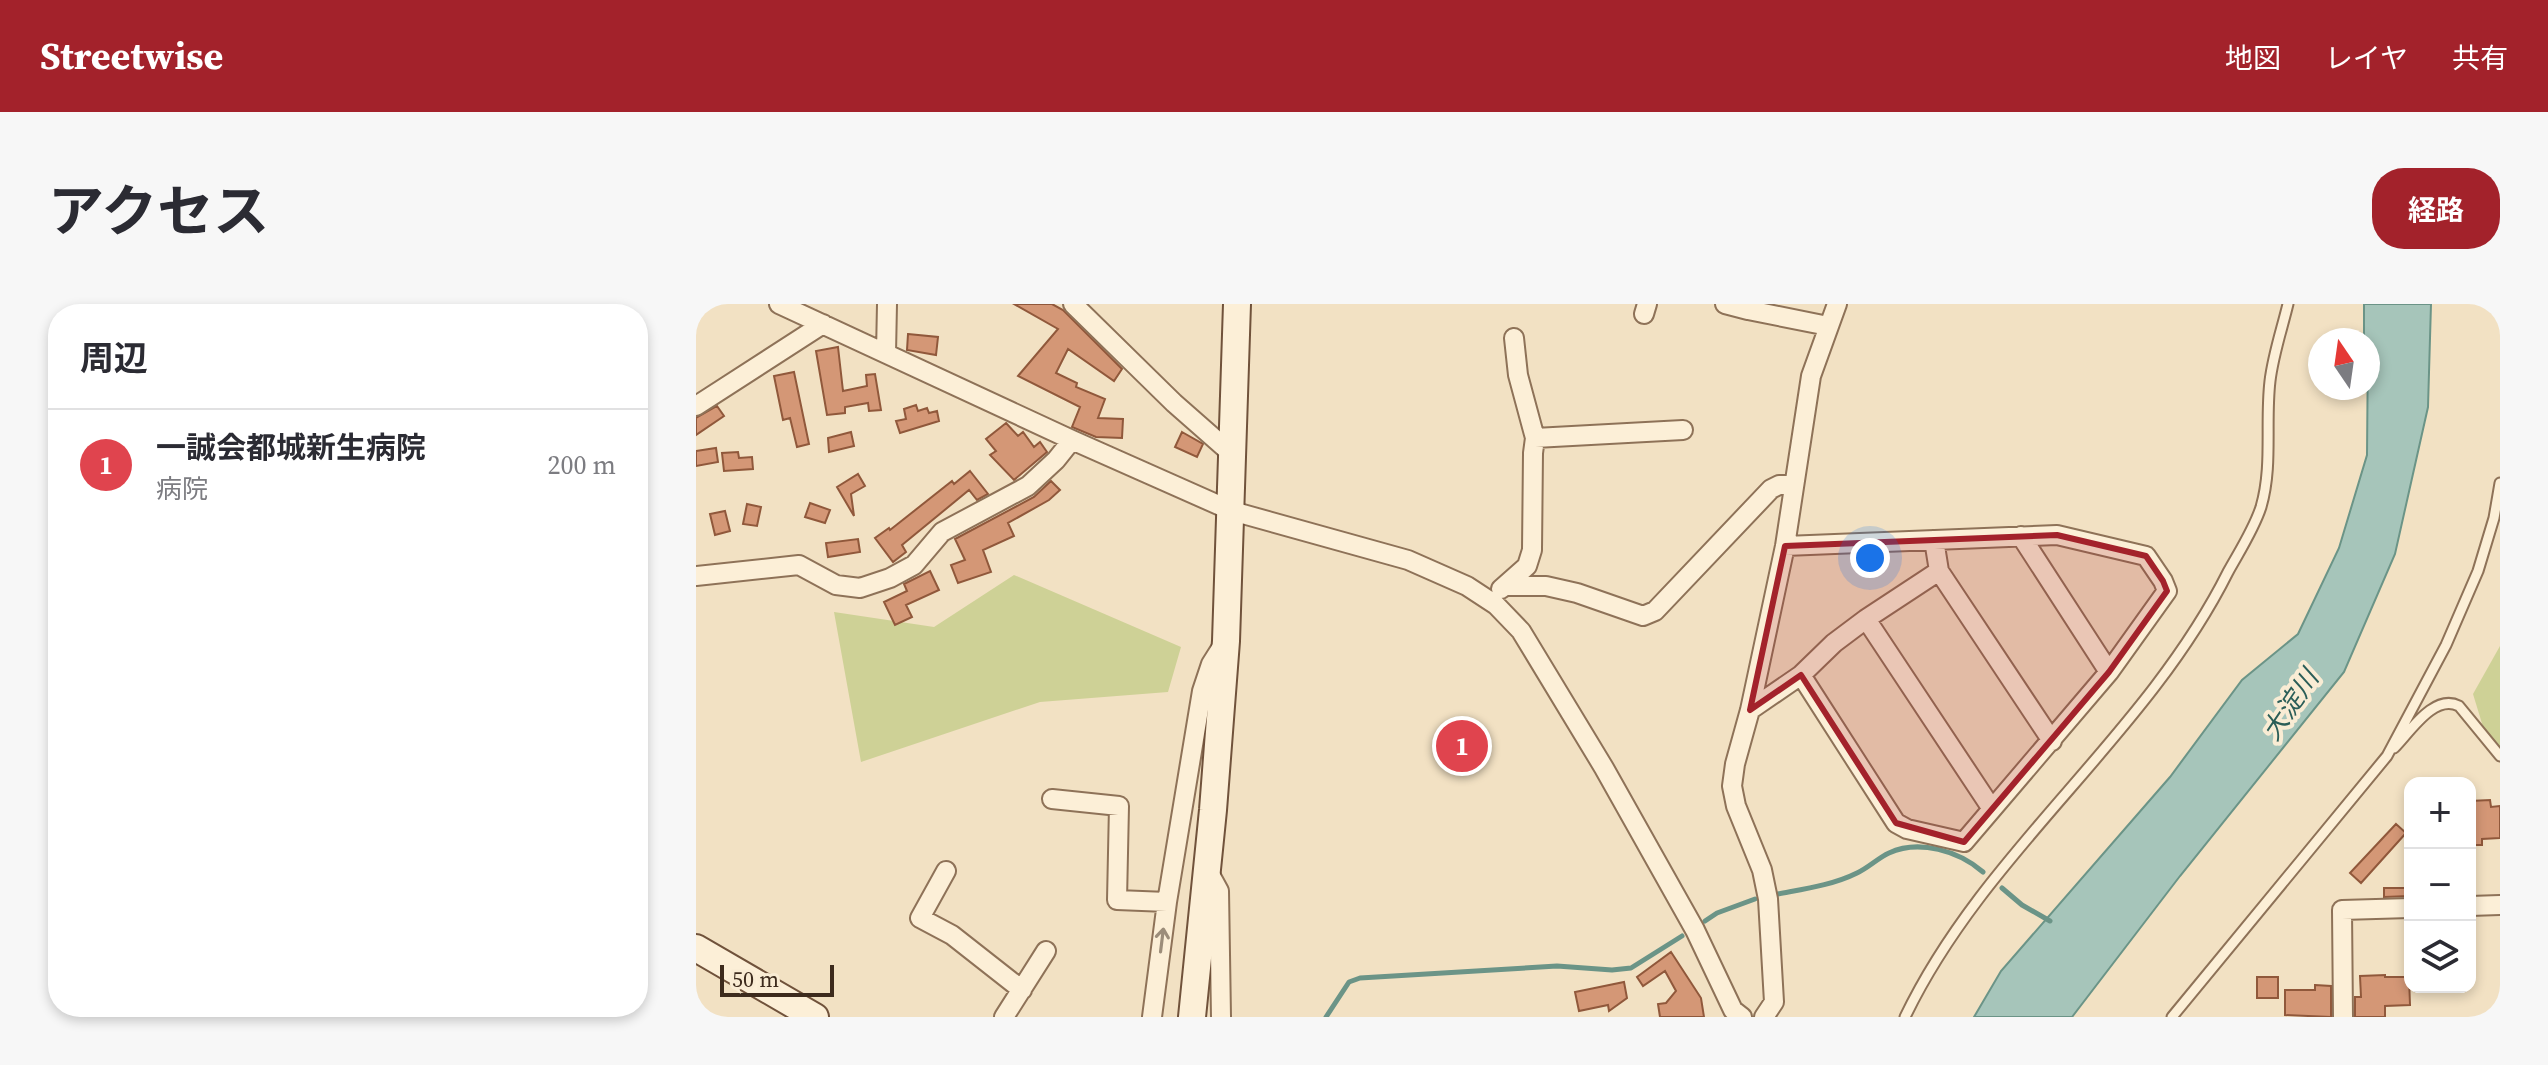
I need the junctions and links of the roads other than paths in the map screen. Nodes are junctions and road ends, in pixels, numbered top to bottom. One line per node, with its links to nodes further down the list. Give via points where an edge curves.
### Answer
1 (779, 304): 9 (street)
2 (887, 304): 12 (street)
3 (1073, 304): 17 (street)
4 (1237, 304): 17 (street)
5 (1725, 304): 8 (street)
6 (1837, 304): 10 (street)
7 (2288, 304): 54 (lane, via 2270,379 2268,464 2260,508 2213,603 2143,705 1969,909)
8 (1748, 307): 10 (street)
9 (823, 324): 12 (street); 13 (street)
10 (1828, 326): 19 (street, via 1811,376)
11 (1514, 338): 15 (street)
12 (886, 353): 16 (street)
13 (696, 406)
14 (1683, 430): 15 (street)
15 (1535, 438): 26 (street, via 1532,550 1527,566)
16 (1072, 440): 20 (street); 25 (street, via 1028,486 942,532 914,565 890,578 860,588 836,585 799,565)
17 (1232, 454): 20 (street)
18 (2500, 483): 34 (lane, via 2478,571)
19 (1794, 485): 23 (street); 26 (street, via 1771,489 1655,611 1643,616 1556,588)
20 (1232, 511): 27 (street, via 1408,560); 29 (street)
21 (2021, 536): 22 (street); 30 (street); 30 (street, via 2057,535 2146,556 2163,581 2167,591)
22 (1934, 540): 23 (street); 24 (street)
23 (1785, 546): 32 (street)
24 (1939, 571): 28 (street); 33 (street)
25 (696, 576)
26 (1507, 586): 27 (street)
27 (1484, 597): 52 (street, via 1521,631 1695,930 1733,1010)
28 (1866, 619): 31 (street); 37 (street)
29 (1226, 641): 38 (street); 40 (street, via 1202,691)
30 (2109, 672): 33 (street)
31 (1801, 675): 32 (street); 37 (street, via 1896,823 1964,842)
32 (1750, 710): 53 (street, via 1732,786 1768,899 1774,1002)
33 (2052, 741): 37 (street)
34 (2387, 756): 35 (lane, via 2435,706 2453,702); 55 (lane)
35 (2500, 756)
36 (1052, 799): 40 (street, via 1119,806 1117,900)
37 (1992, 809)
38 (1207, 869): 50 (street); 51 (street, via 1219,891)
39 (946, 871): 46 (street, via 920,918 952,935)
40 (1167, 902): 49 (street, one-way to 40)
41 (2500, 905): 42 (street)
42 (2476, 906)
43 (2404, 908): 56 (street, via 2342,910)
44 (696, 948): 47 (street)
45 (1046, 951): 46 (street)
46 (1022, 990): 48 (street)
47 (815, 1017)
48 (1004, 1017)
49 (1152, 1017)
50 (1192, 1017)
51 (1221, 1017)
52 (1742, 1017)
53 (1764, 1017)
54 (1905, 1017)
55 (2172, 1017)
56 (2343, 1017)

